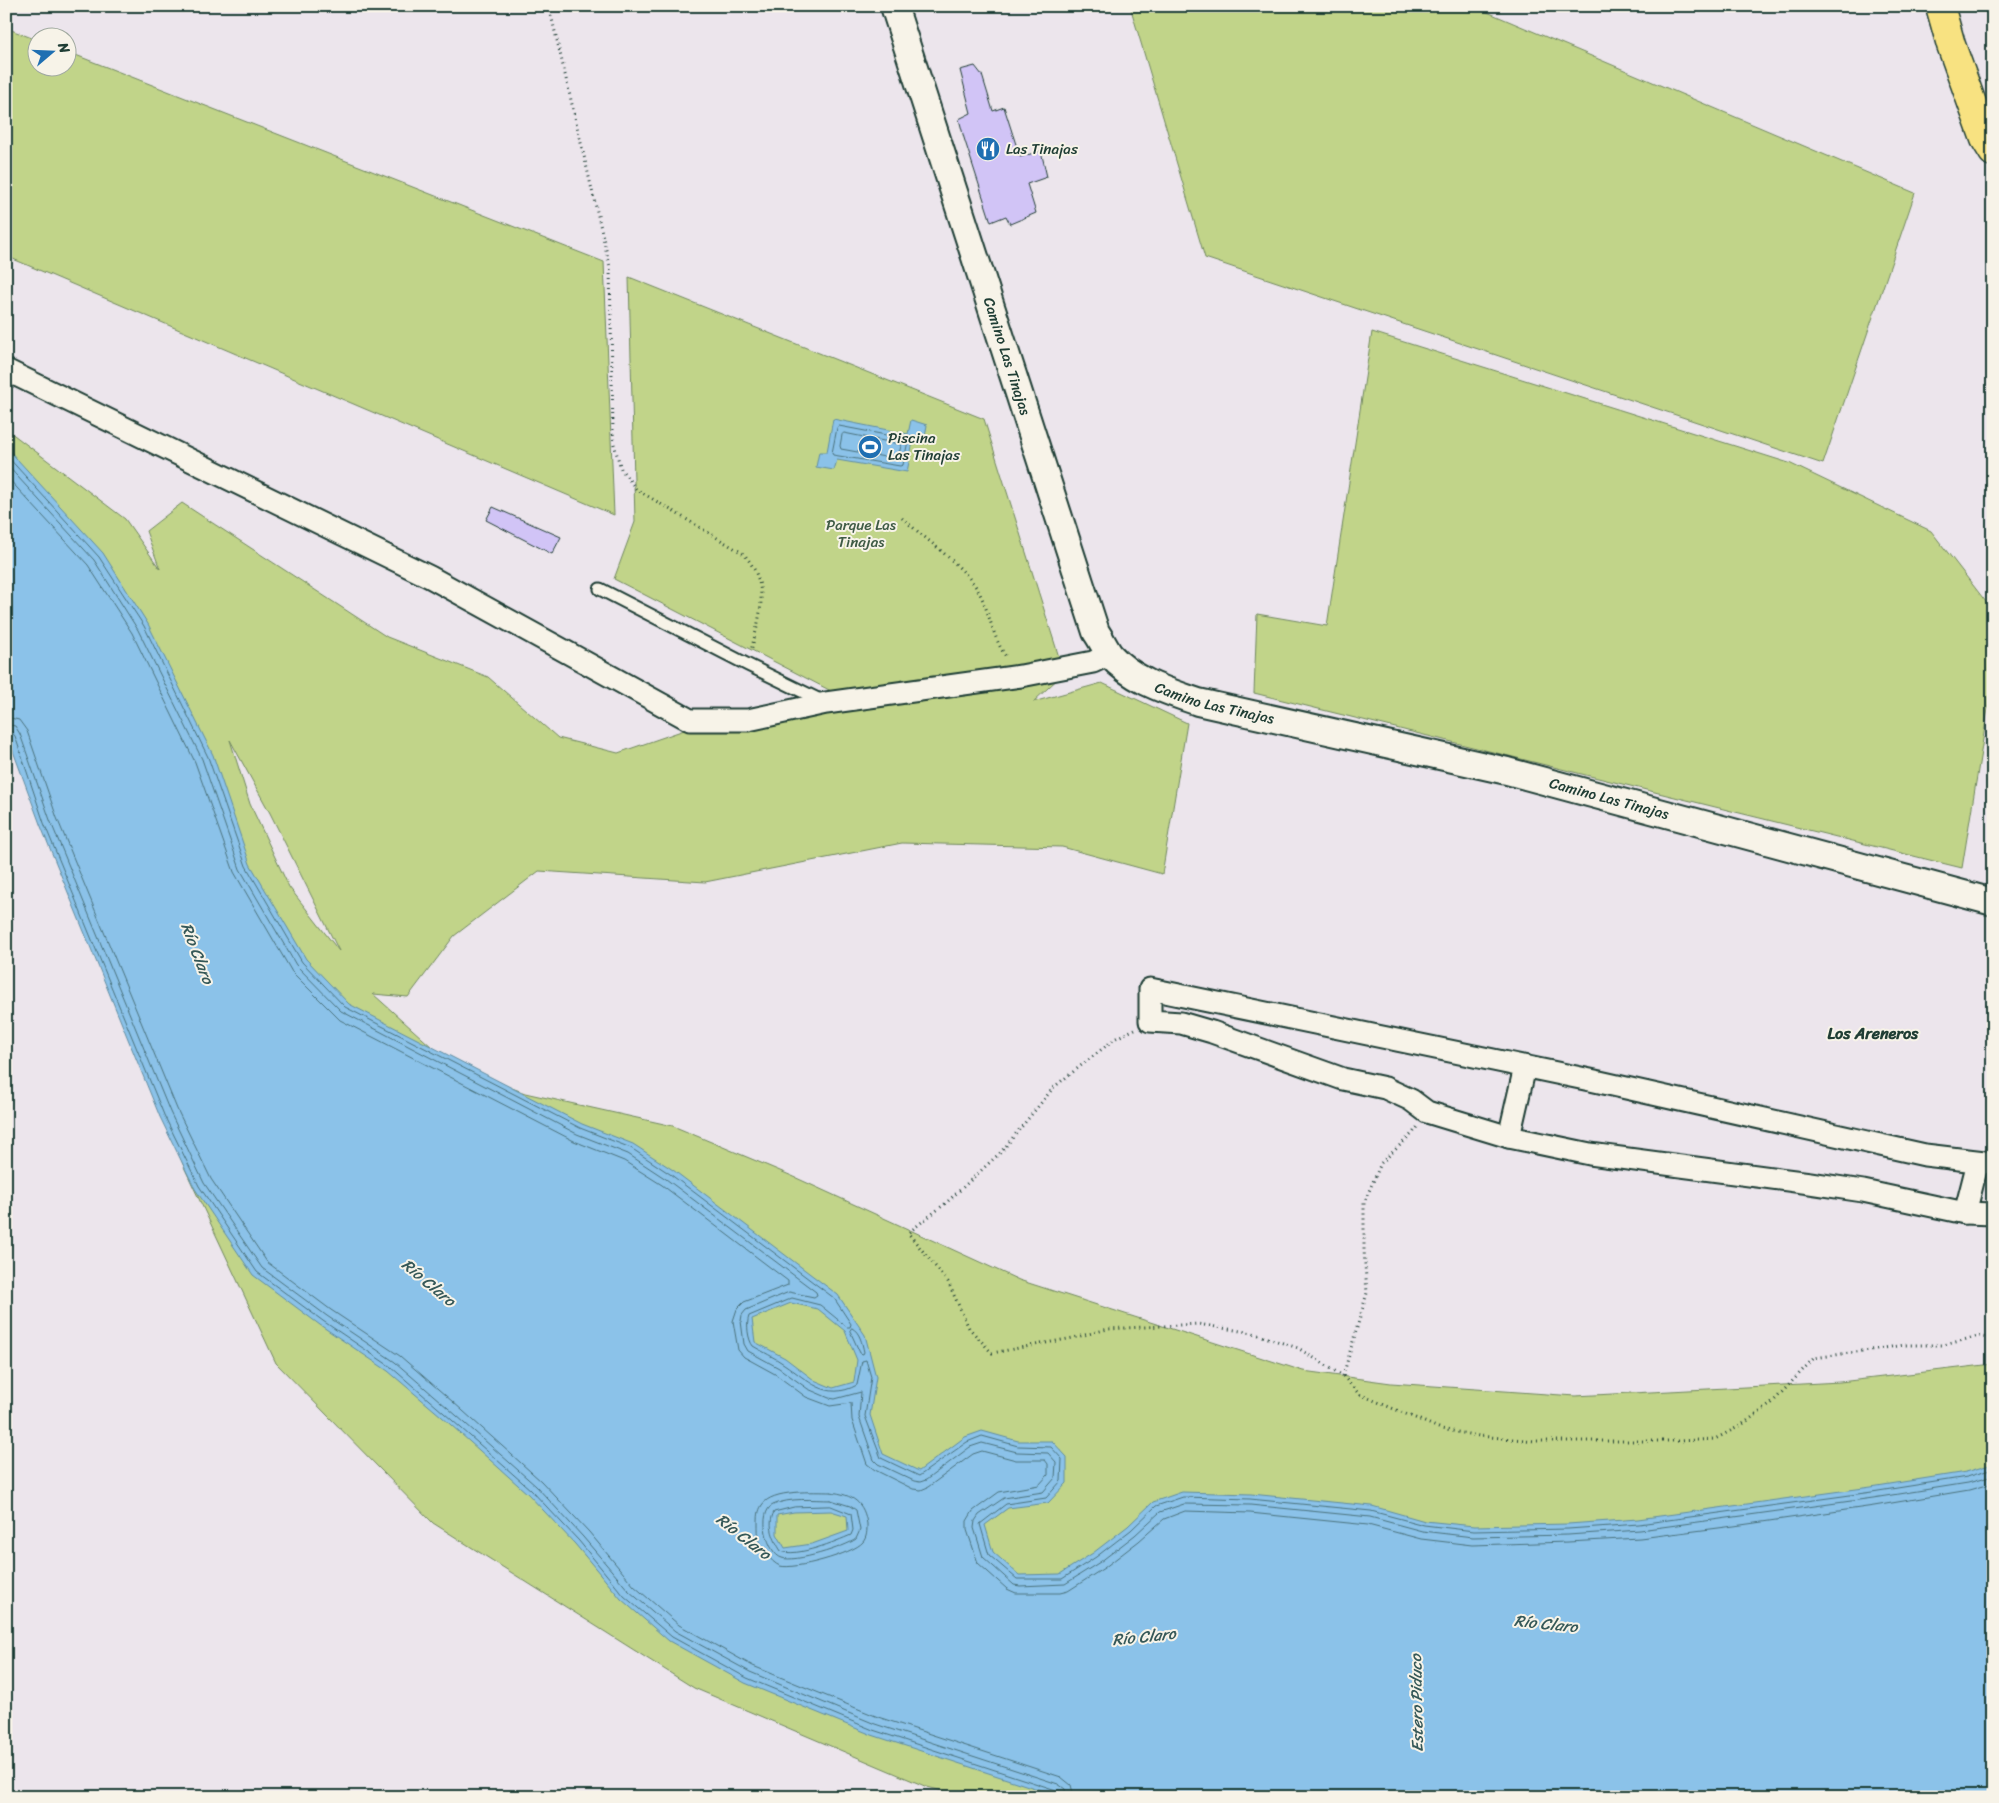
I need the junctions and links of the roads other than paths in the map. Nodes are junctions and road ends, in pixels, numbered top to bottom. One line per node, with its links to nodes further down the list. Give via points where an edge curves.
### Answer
1 (894, 6): 6 (street, Camino Las Tinajas, via 1096,632)
2 (1940, 6): 3 (main road, via 1985,139)
3 (1993, 152)
4 (6, 370): 7 (street, via 430,577 690,720 748,720)
5 (600, 589): 7 (lane)
6 (1110, 654): 7 (street, via 1093,662 1021,676); 8 (street, Camino Las Tinajas, via 1131,673 1154,686 1198,702 1507,770)
7 (826, 703)
8 (1993, 902)
9 (1525, 1067): 10 (street); 10 (street, via 1150,989 1150,1021 1180,1023 1343,1079 1385,1088 1427,1112); 11 (street, via 1925,1155)
10 (1508, 1137): 12 (street, via 1590,1154 1854,1190)
11 (1985, 1162): 12 (street)
12 (1964, 1213): 13 (street)
13 (1993, 1214)

